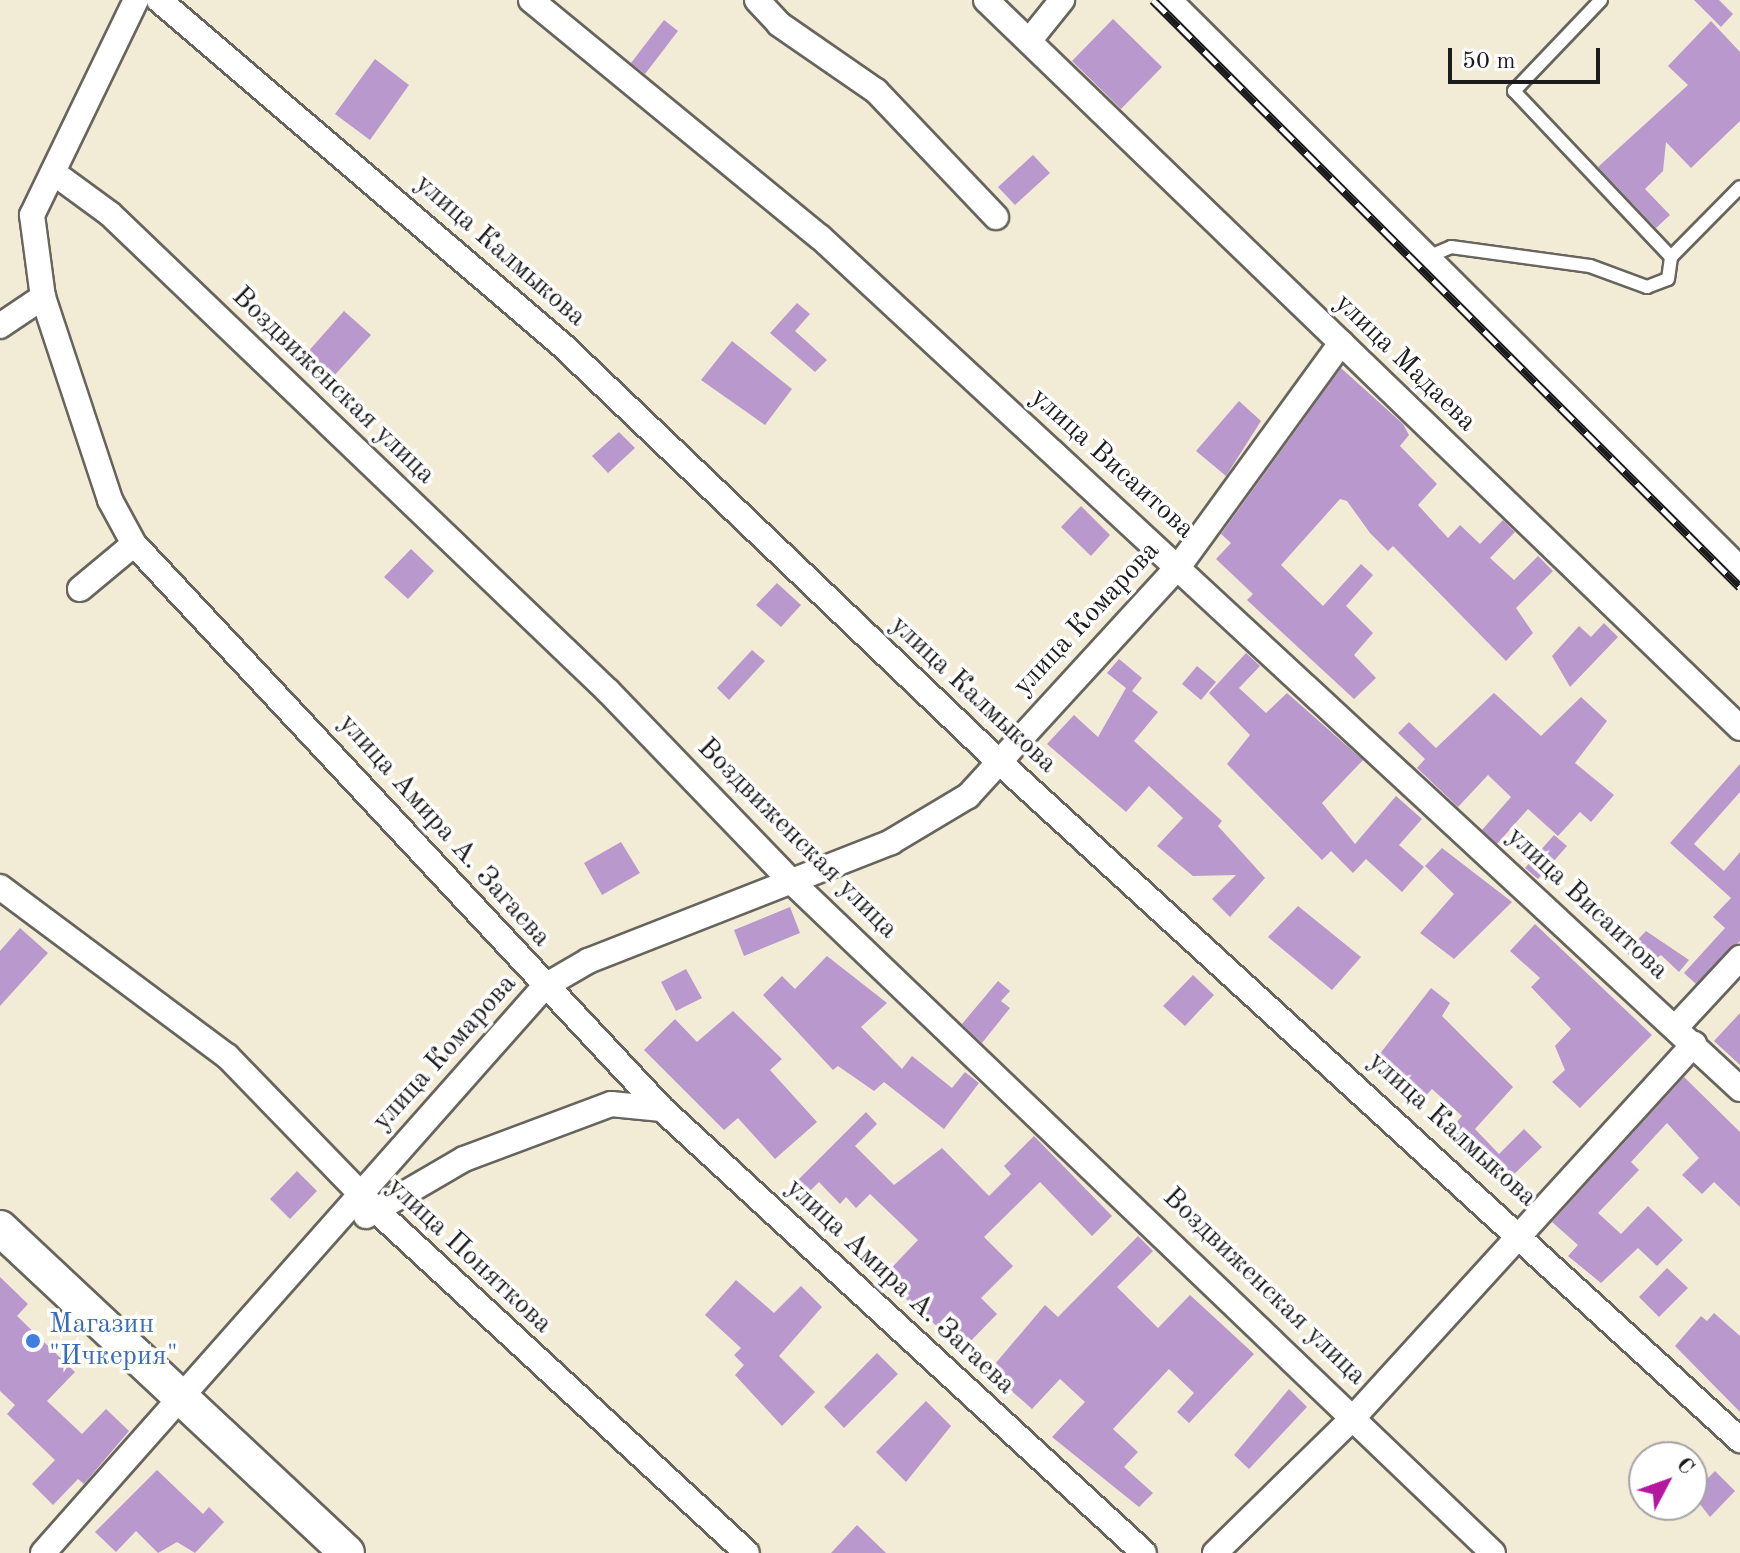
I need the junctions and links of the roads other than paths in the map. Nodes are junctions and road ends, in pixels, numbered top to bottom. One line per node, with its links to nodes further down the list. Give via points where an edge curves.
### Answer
1 (136, 0): 10 (street, улица Амира А. Загаева)
2 (159, 0): 23 (street, улица Калмыкова, via 562,345)
3 (531, 0): 19 (street, улица Висаитова, via 820,237)
4 (757, 0): 12 (street, via 779,24 876,91)
5 (986, 0): 9 (street, улица Мадаева)
6 (1062, 0): 9 (street)
7 (1169, 0): 13 (street)
8 (1601, 0): 14 (lane, via 1514,91)
9 (1029, 41): 17 (street, улица Мадаева)
10 (54, 173): 15 (street, улица Амира А. Загаева, via 32,215); 24 (street, Воздвиженская улица, via 110,214 608,691)
11 (1740, 187): 14 (lane)
12 (996, 217)
13 (1430, 256): 14 (lane, via 1451,247 1575,264 1647,287 1668,279); 20 (street)
14 (1671, 257)
15 (43, 297): 16 (street); 18 (street, улица Амира А. Загаева, via 110,500)
16 (0, 326)
17 (1341, 343): 19 (street, улица Комарова); 22 (street, улица Мадаева)
18 (134, 544): 21 (street); 27 (street, улица Амира А. Загаева)
19 (1179, 566): 23 (street, улица Комарова); 28 (street, улица Висаитова)
20 (1740, 569)
21 (80, 589)
22 (1740, 728)
23 (996, 759): 24 (street, улица Комарова, via 968,796 891,842); 36 (street, улица Калмыкова)
24 (790, 880): 27 (street, улица Комарова, via 588,961); 38 (street, Воздвиженская улица)
25 (0, 887): 32 (street, улица Поняткова, via 227,1056)
26 (1740, 958): 28 (street)
27 (545, 986): 31 (street, улица Амира А. Загаева); 32 (street, улица Комарова)
28 (1675, 1028): 29 (street, улица Висаитова)
29 (1694, 1044): 30 (street, улица Висаитова); 36 (street)
30 (1740, 1089)
31 (662, 1109): 33 (street, via 611,1104 464,1159); 43 (street, улица Амира А. Загаева)
32 (360, 1194): 33 (street, улица Поняткова); 35 (street, улица Комарова)
33 (378, 1212): 35 (street); 42 (street, улица Поняткова)
34 (0, 1228): 37 (street)
35 (331, 1228): 37 (street, улица Комарова)
36 (1523, 1235): 38 (street); 39 (street, улица Калмыкова)
37 (180, 1398): 40 (street, улица Комарова); 41 (street)
38 (1354, 1417): 44 (street); 45 (street, Воздвиженская улица)
39 (1740, 1440)
40 (43, 1553)
41 (347, 1553)
42 (747, 1553)
43 (1144, 1553)
44 (1215, 1553)
45 (1493, 1553)

